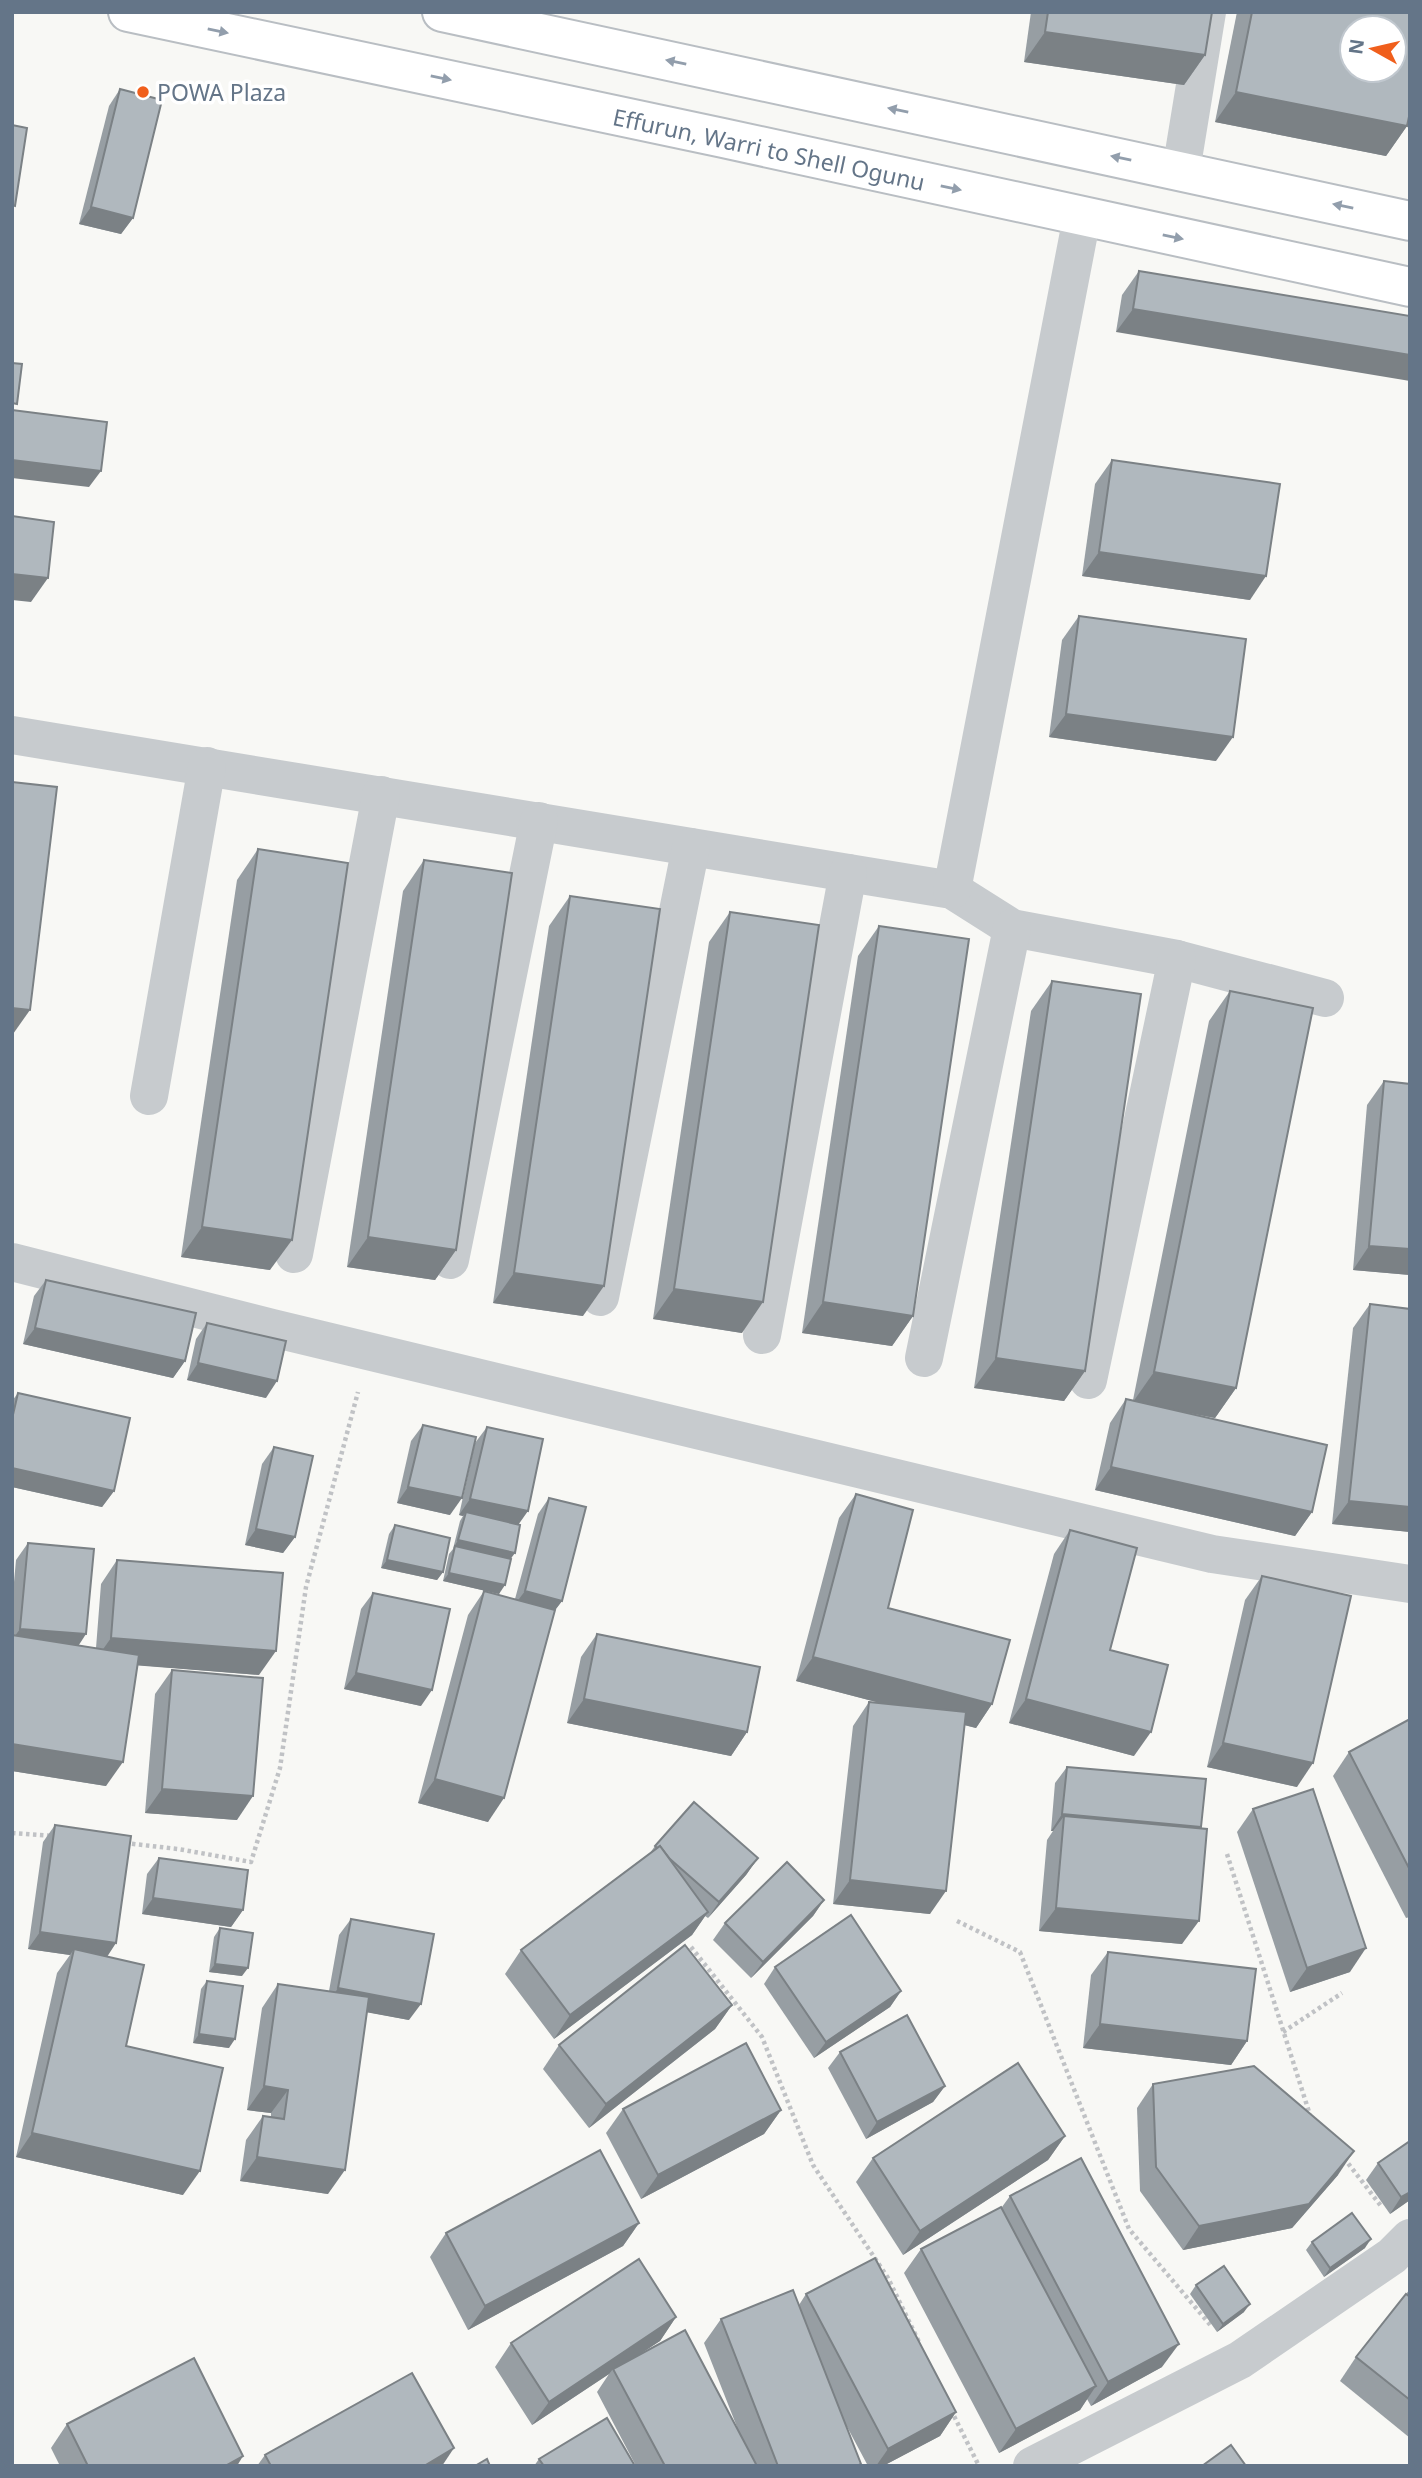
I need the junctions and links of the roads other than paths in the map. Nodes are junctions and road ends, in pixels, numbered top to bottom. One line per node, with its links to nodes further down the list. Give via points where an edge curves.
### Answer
1 (128, 12): 5 (street, Effurun, Warri to Shell Ogunu, one-way to 5)
2 (442, 12): 4 (street, one-way to 2)
3 (1207, 12): 4 (street)
4 (1181, 171): 6 (street, one-way to 4)
5 (1082, 217): 7 (street, Effurun, Warri to Shell Ogunu, one-way to 7); 14 (street)
6 (1410, 221)
7 (1410, 287)
8 (12, 735): 9 (street)
9 (207, 766): 10 (street); 18 (street)
10 (381, 795): 11 (street); 19 (street)
11 (539, 821): 12 (street); 20 (street)
12 (691, 847): 13 (street); 22 (street)
13 (848, 873): 14 (street); 23 (street)
14 (952, 890): 15 (street)
15 (1012, 928): 16 (street); 24 (street)
16 (1177, 960): 17 (street); 25 (street)
17 (1325, 998)
18 (149, 1097)
19 (294, 1254)
20 (450, 1260)
21 (12, 1262): 26 (street, via 1212,1553)
22 (600, 1297)
23 (762, 1335)
24 (923, 1358)
25 (1088, 1380)
26 (1410, 1584)
27 (1409, 2239): 28 (street, via 1392,2256 1240,2360)
28 (1032, 2466)

